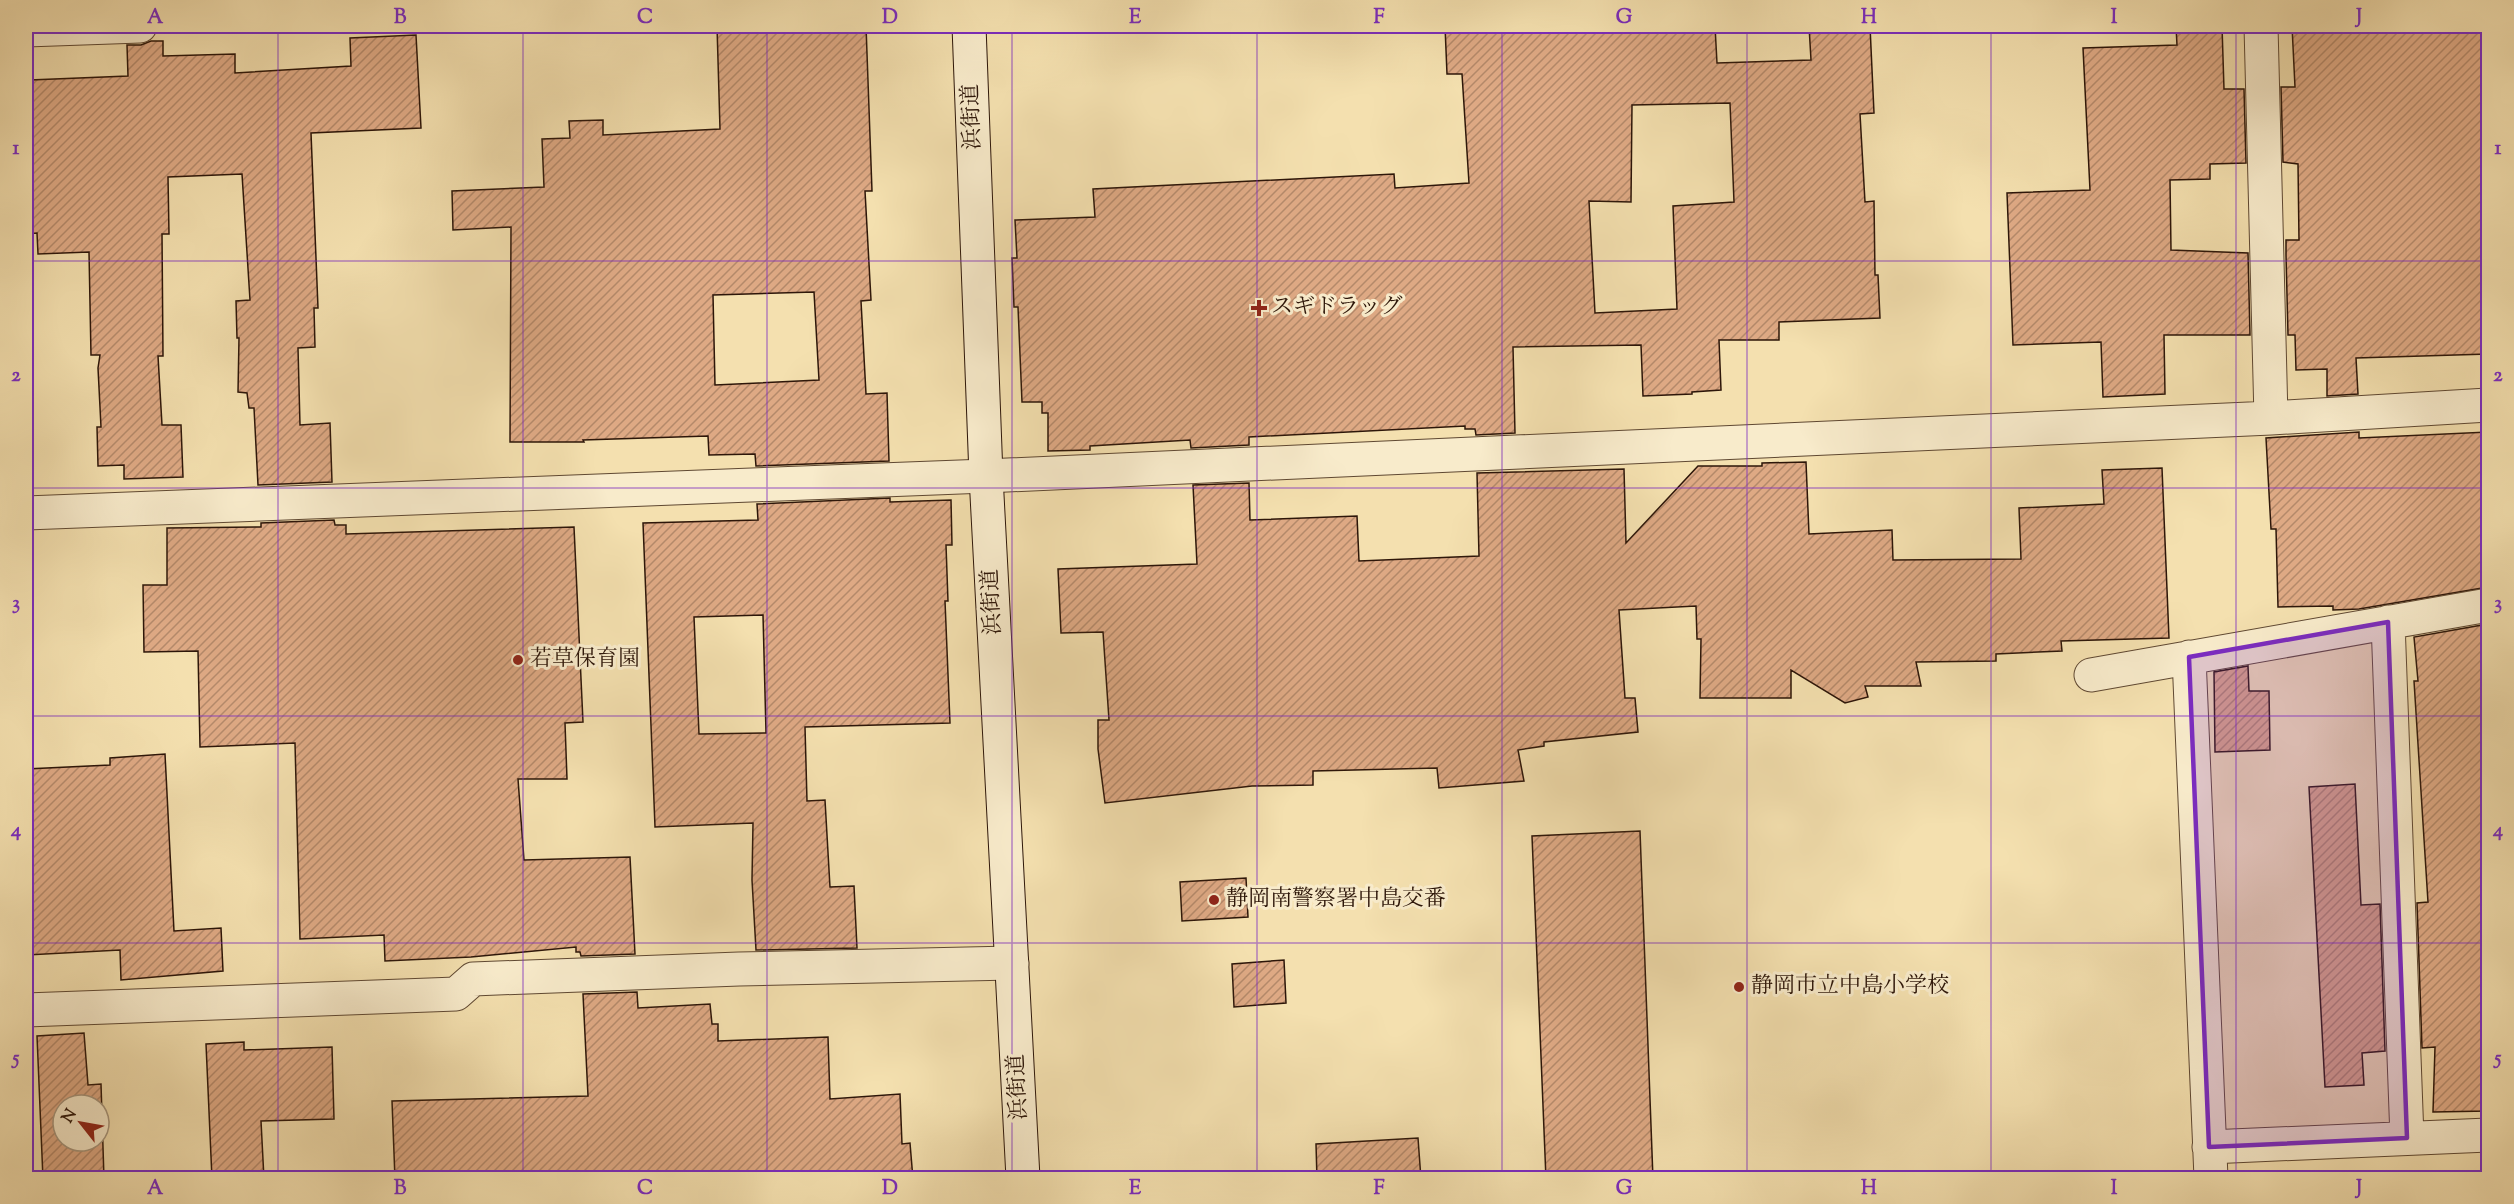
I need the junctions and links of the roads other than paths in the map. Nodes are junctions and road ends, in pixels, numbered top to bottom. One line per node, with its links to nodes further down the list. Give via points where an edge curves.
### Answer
1 (140, 26): 4 (street)
2 (969, 26): 7 (street, 浜街道)
3 (2261, 26): 6 (street)
4 (26, 30)
5 (2488, 405): 6 (street)
6 (2271, 418): 7 (street)
7 (986, 476): 8 (street); 13 (street, 浜街道)
8 (26, 513)
9 (2488, 605): 10 (street)
10 (2388, 622): 11 (street); 16 (street)
11 (2189, 657): 12 (street); 17 (street)
12 (2091, 675)
13 (1012, 963): 14 (street, via 473,979 456,994); 18 (street, 浜街道)
14 (26, 1010)
15 (2488, 1135): 16 (street)
16 (2407, 1138): 17 (street)
17 (2210, 1163)
18 (1023, 1179)

